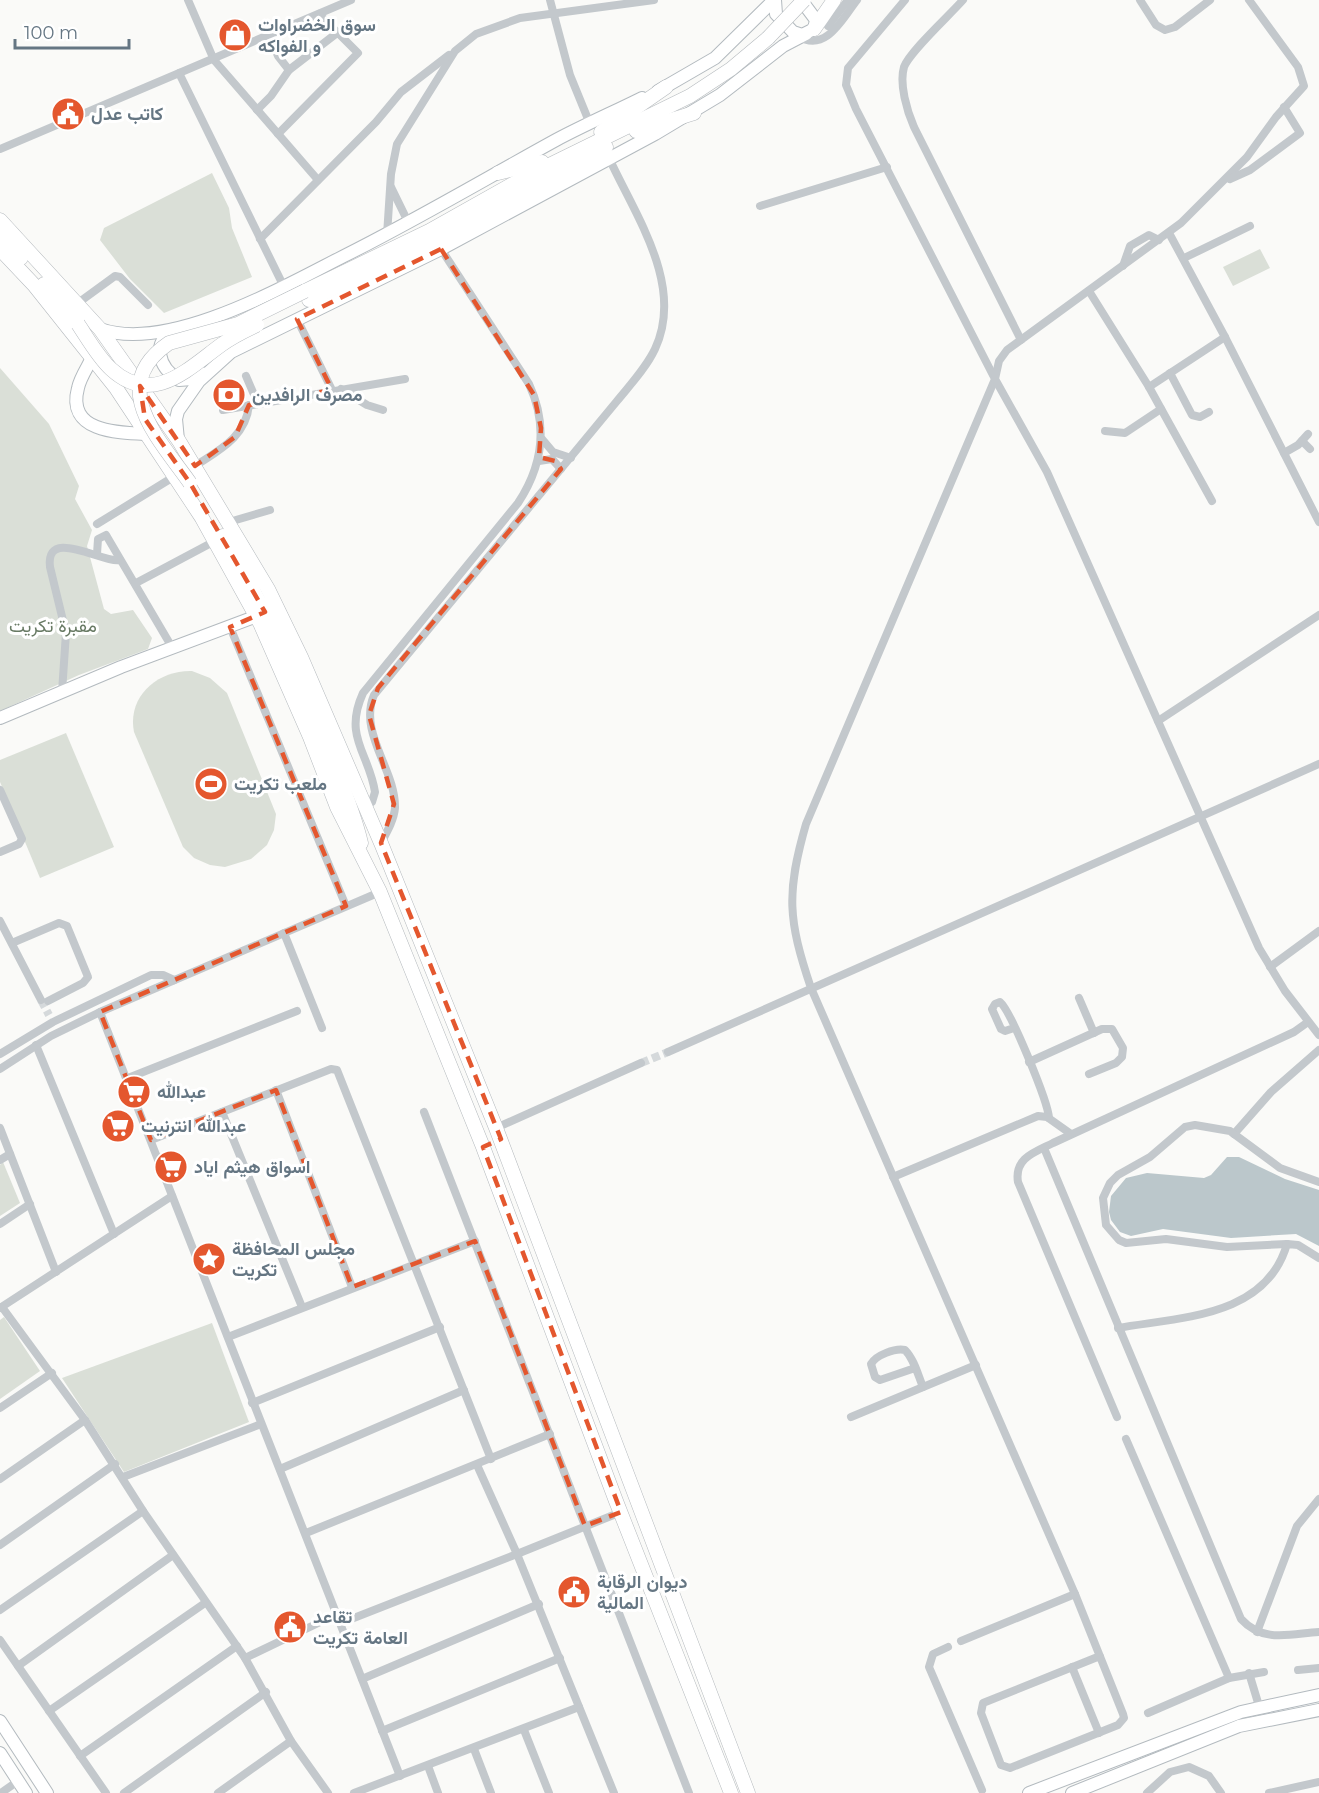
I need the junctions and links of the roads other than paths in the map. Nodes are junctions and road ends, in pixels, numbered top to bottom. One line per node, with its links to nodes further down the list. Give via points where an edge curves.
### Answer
1 (188, 0): 21 (street)
2 (351, 0): 16 (street)
3 (550, 0): 15 (street)
4 (654, 0): 15 (street)
5 (802, 0): 17 (street); 25 (main road, bridge, via 768,38)
6 (834, 0): 17 (main road)
7 (848, 0): 17 (street)
8 (857, 0): 17 (street)
9 (905, 0): 35 (street, via 848,68 846,76 856,110)
10 (963, 0): 63 (street, via 907,61 903,76 906,102 914,127)
11 (1140, 0): 12 (street, via 1156,25 1165,30 1175,27)
12 (1210, 0)
13 (1249, 0): 26 (street, via 1304,81 1304,86)
14 (771, 4): 17 (street); 24 (street, via 715,58)
15 (552, 13): 20 (street, via 494,26); 29 (street, via 570,75)
16 (319, 14): 18 (street); 19 (street)
17 (814, 28): 28 (street, via 783,46)
18 (337, 33): 22 (street); 31 (street, via 358,53)
19 (269, 35): 21 (street); 22 (street)
20 (455, 51): 37 (street, via 401,92); 40 (street, via 404,130 393,159)
21 (214, 60): 23 (street); 27 (street)
22 (289, 70): 27 (street)
23 (179, 73): 32 (street); 50 (street)
24 (666, 87): 29 (street); 33 (main road, via 605,129)
25 (690, 96): 30 (main road); 33 (main road)
26 (1284, 107): 38 (street); 38 (street, via 1300,133 1250,170)
27 (257, 110): 31 (street)
28 (694, 112): 30 (main road); 34 (street)
29 (590, 124): 36 (street)
30 (636, 131): 33 (main road)
31 (278, 134): 37 (street)
32 (0, 149)
33 (575, 156): 36 (main road); 39 (main road); 45 (main road); 56 (main road)
34 (609, 158): 39 (street); 83 (street, via 658,264 665,296 664,317 650,358)
35 (887, 167): 41 (street); 69 (street)
36 (498, 174): 43 (street)
37 (318, 180): 50 (street)
38 (1224, 182): 47 (street)
39 (558, 185): 46 (street)
40 (391, 186): 43 (street); 49 (street)
41 (760, 206)
42 (0, 220): 57 (main road)
43 (409, 224): 49 (street)
44 (1250, 226): 53 (street)
45 (454, 229): 46 (main road); 56 (main road)
46 (470, 233): 52 (street)
47 (1168, 233): 53 (street); 55 (street)
48 (0, 235): 56 (main road, bridge, via 78,324 114,372 134,382 154,384 183,375 231,338)
49 (387, 235): 54 (street)
50 (260, 239): 54 (street)
51 (0, 249): 64 (main road)
52 (441, 249): 59 (street); 79 (street, via 529,384 540,417)
53 (1184, 258): 62 (street)
54 (284, 287): 60 (street, via 231,312)
55 (1089, 291): 63 (street); 70 (street)
56 (307, 296): 110 (main road, bridge, via 238,324 169,343 145,368 139,390 142,410 257,596 298,678 349,802)
57 (78, 303): 58 (street, via 115,276 123,279); 61 (main road)
58 (148, 305)
59 (297, 319): 65 (street); 71 (street)
60 (188, 325): 61 (street, via 125,334); 65 (street, via 164,337 159,348 170,375 179,380 192,379)
61 (100, 329): 80 (main road)
62 (1225, 337): 66 (street); 82 (street)
63 (1022, 340): 69 (street, via 1003,355)
64 (92, 358): 78 (main road); 78 (street, via 77,389 83,416 102,431)
65 (219, 361): 80 (street, via 178,411)
66 (1170, 373): 70 (street); 76 (street, via 1191,416 1198,418)
67 (246, 376): 72 (street)
68 (405, 379): 71 (street)
69 (995, 379): 103 (street, via 1047,472); 119 (street, via 806,824 795,861 791,906)
70 (1149, 387): 75 (street)
71 (336, 389): 72 (street); 74 (street)
72 (253, 405): 73 (street); 85 (street, via 235,437)
73 (224, 410)
74 (383, 410)
75 (1161, 410): 77 (street, via 1125,433); 88 (street)
76 (1209, 412)
77 (1105, 431)
78 (148, 434): 87 (main road)
79 (542, 440): 83 (street, via 553,452); 84 (street)
80 (179, 441): 85 (main road)
81 (1310, 449): 82 (street, via 1305,437)
82 (1284, 453): 91 (street)
83 (571, 458): 86 (street)
84 (538, 461): 86 (street, via 552,459); 106 (street, via 518,503 363,693 355,730 375,792)
85 (195, 466): 90 (main road)
86 (561, 469): 108 (street, via 374,694 370,722 394,804 393,818)
87 (175, 476): 92 (street); 93 (main road)
88 (1212, 501)
89 (270, 510): 90 (street)
90 (229, 522): 106 (main road, via 289,631)
91 (1319, 522)
92 (97, 524)
93 (215, 541): 96 (street); 98 (main road)
94 (97, 554): 95 (street, via 108,561); 95 (street, via 98,539 106,535); 101 (street, via 63,548 50,556 66,633)
95 (120, 560): 96 (street)
96 (136, 583): 100 (street)
97 (1319, 615): 103 (street)
98 (256, 616): 99 (street); 110 (main road, via 340,814)
99 (230, 627): 100 (street); 112 (street)
100 (173, 649): 101 (street)
101 (62, 692): 102 (street)
102 (0, 718)
103 (1158, 721): 107 (street)
104 (1319, 765): 107 (street)
105 (0, 790): 109 (street, via 22,838 19,844)
106 (366, 807): 108 (main road)
107 (1202, 818): 117 (street); 119 (street)
108 (381, 843): 142 (main road)
109 (0, 852)
110 (365, 860): 111 (main road)
111 (380, 892): 112 (street); 147 (main road)
112 (346, 906): 115 (street)
113 (0, 921): 116 (street)
114 (1319, 931): 117 (street)
115 (284, 933): 118 (street); 124 (street)
116 (12, 943): 116 (street, via 44,1000 83,983 88,977 67,926 59,923)
117 (1269, 967): 123 (street)
118 (174, 980): 122 (street); 131 (street, via 151,975 51,1019)
119 (811, 988): 130 (street); 151 (street)
120 (1079, 998): 126 (street)
121 (297, 1011): 136 (street)
122 (100, 1012): 128 (street); 136 (street)
123 (1308, 1022): 127 (street); 143 (street, via 1294,1032)
124 (322, 1028)
125 (1014, 1028): 132 (street)
126 (1094, 1033): 132 (street); 135 (street, via 1107,1028 1115,1031 1123,1054 1119,1061)
127 (1319, 1035)
128 (36, 1045): 134 (street); 156 (street)
129 (1319, 1050): 144 (street, via 1271,1092)
130 (668, 1052)
131 (0, 1054)
132 (1029, 1062): 140 (street)
133 (641, 1063): 142 (street)
134 (0, 1069)
135 (1089, 1074)
136 (128, 1078): 145 (street)
137 (276, 1090): 138 (street); 160 (street, via 333,1068 339,1071); 162 (street)
138 (222, 1112): 145 (street); 163 (street)
139 (424, 1112): 157 (street)
140 (1051, 1121): 143 (street); 146 (street); 151 (street, via 1038,1116)
141 (0, 1128): 149 (street)
142 (499, 1134): 147 (main road); 254 (main road)
143 (1071, 1134): 146 (street)
144 (1234, 1134): 152 (street, via 1280,1168); 158 (street, via 1195,1125 1181,1129 1150,1157 1110,1183 1102,1208 1106,1225 1119,1240 1130,1244 1170,1239 1227,1247)
145 (151, 1140): 153 (street)
146 (1053, 1143): 148 (street)
147 (483, 1146): 189 (main road)
148 (1044, 1148): 166 (street); 176 (street, via 1022,1161 1018,1182)
149 (10, 1154): 150 (street); 154 (street)
150 (0, 1160)
151 (893, 1177): 168 (street)
152 (1319, 1182)
153 (172, 1196): 156 (street); 167 (street)
154 (30, 1204): 155 (street); 161 (street)
155 (0, 1224)
156 (114, 1234): 161 (street)
157 (475, 1241): 160 (street); 179 (street)
158 (1287, 1244): 159 (street, via 1298,1245); 166 (street, via 1269,1278 1237,1303 1200,1315)
159 (1319, 1258)
160 (415, 1264): 162 (street); 165 (street)
161 (56, 1272): 164 (street)
162 (352, 1287): 163 (street)
163 (302, 1307): 167 (street)
164 (1, 1308): 170 (street)
165 (440, 1327): 172 (street); 173 (street)
166 (1118, 1328): 201 (street, via 1241,1619)
167 (228, 1337): 173 (street)
168 (976, 1365): 171 (street); 195 (street)
169 (915, 1368): 169 (street, via 909,1353 901,1348 871,1364 880,1380); 171 (street)
170 (52, 1373): 174 (street); 177 (street)
171 (923, 1387): 175 (street)
172 (464, 1390): 181 (street); 184 (street)
173 (252, 1403): 178 (street)
174 (0, 1408)
175 (851, 1417)
176 (1117, 1417)
177 (85, 1420): 182 (street); 186 (street)
178 (261, 1424): 184 (street); 185 (street)
179 (550, 1434): 181 (street); 190 (street)
180 (1126, 1439): 216 (street)
181 (491, 1459): 183 (street)
182 (115, 1464): 185 (street); 192 (street)
183 (477, 1465): 191 (street); 193 (street)
184 (280, 1469): 191 (street)
185 (123, 1477): 188 (street)
186 (0, 1479)
187 (1319, 1499): 201 (street, via 1297,1526)
188 (143, 1511): 194 (street); 198 (street)
189 (621, 1512): 190 (street); 253 (main road)
190 (585, 1526): 193 (street); 252 (street)
191 (306, 1533): 199 (street)
192 (0, 1545)
193 (517, 1554): 197 (street); 200 (street)
194 (173, 1555): 196 (street); 210 (street)
195 (1075, 1594): 204 (street); 207 (street)
196 (205, 1603): 205 (street); 223 (street)
197 (539, 1604): 209 (street); 217 (street)
198 (0, 1610)
199 (337, 1614): 200 (street); 208 (street)
200 (341, 1623): 217 (street)
201 (1257, 1632): 202 (street, via 1273,1636)
202 (1319, 1632)
203 (0, 1640): 210 (street)
204 (962, 1641)
205 (237, 1646): 208 (street); 232 (street)
206 (948, 1647): 238 (street, via 933,1654 929,1667)
207 (1100, 1656): 211 (street); 228 (street, via 1124,1718 1122,1724)
208 (245, 1658): 218 (street)
209 (560, 1658): 221 (street); 227 (street)
210 (18, 1666): 223 (street)
211 (1072, 1667): 228 (street); 228 (street, via 983,1702 981,1713 999,1761 1010,1768)
212 (1319, 1668): 213 (street)
213 (1298, 1670)
214 (1264, 1672): 215 (street)
215 (1248, 1674): 216 (street); 220 (street)
216 (1229, 1678): 224 (street)
217 (362, 1679): 227 (street)
218 (266, 1692): 229 (street); 244 (street)
219 (1319, 1695): 220 (street)
220 (1259, 1706): 237 (street)
221 (579, 1707): 226 (street); 251 (street)
222 (1319, 1710): 256 (street, via 1239,1726)
223 (49, 1712): 232 (street)
224 (1148, 1713)
225 (0, 1721): 242 (street)
226 (524, 1730): 230 (street); 250 (street)
227 (382, 1731): 234 (street)
228 (1099, 1733)
229 (291, 1741): 245 (street); 246 (street)
230 (474, 1749): 233 (street); 249 (street)
231 (0, 1753): 235 (street)
232 (80, 1756): 243 (street)
233 (428, 1766): 234 (street); 248 (street)
234 (400, 1776): 247 (street)
235 (18, 1781): 240 (street); 241 (street)
236 (1319, 1782): 239 (street)
237 (1048, 1789): 255 (street)
238 (982, 1790)
239 (1285, 1791): 259 (street)
240 (1, 1793)
241 (26, 1793)
242 (47, 1793)
243 (106, 1793)
244 (124, 1793)
245 (218, 1793)
246 (328, 1793)
247 (354, 1793)
248 (438, 1793)
249 (491, 1793)
250 (549, 1793)
251 (614, 1793)
252 (689, 1793)
253 (731, 1793)
254 (748, 1793)
255 (1029, 1793)
256 (1072, 1793)
257 (1147, 1793): 258 (street, via 1170,1772 1184,1767 1204,1772)
258 (1221, 1793)
259 (1269, 1793)

